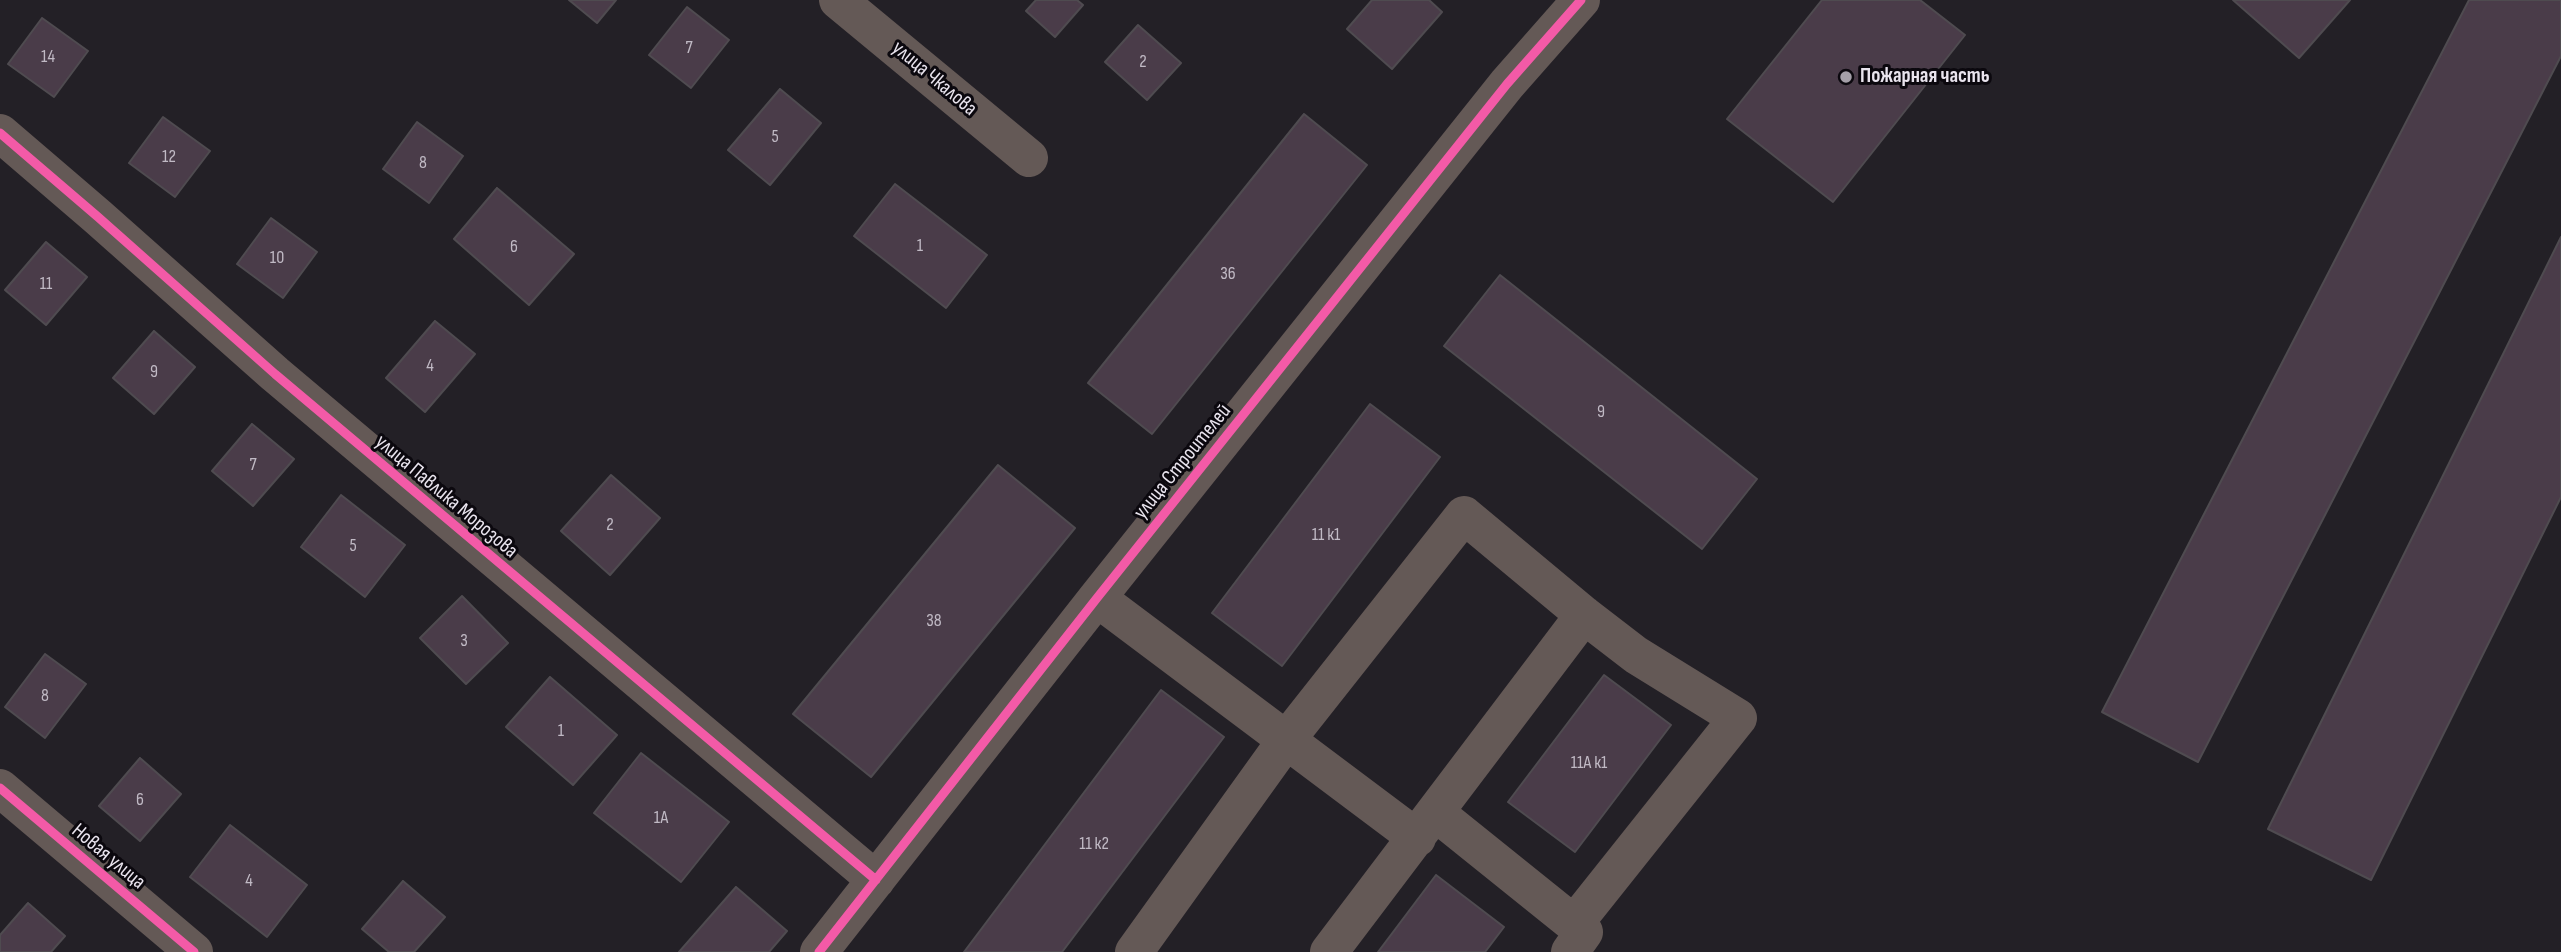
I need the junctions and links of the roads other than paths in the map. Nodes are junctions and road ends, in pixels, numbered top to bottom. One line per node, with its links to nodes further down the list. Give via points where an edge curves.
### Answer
1 (838, 0): 4 (street, улица Чкалова)
2 (1581, 0): 5 (street, улица Строителей, via 1507,84)
3 (0, 134): 10 (street, улица Павлика Морозова, via 275,374)
4 (1029, 158)
5 (1097, 598): 7 (street); 10 (street, улица Строителей)
6 (1584, 615): 7 (street, via 1464,515); 9 (street); 11 (street, via 1636,655 1738,718)
7 (1287, 738): 9 (street); 14 (street)
8 (0, 788): 12 (street, Новая улица)
9 (1426, 826): 11 (street); 15 (street)
10 (876, 880): 13 (street, улица Строителей)
11 (1572, 938)
12 (194, 952)
13 (819, 952)
14 (1134, 952)
15 (1329, 952)

